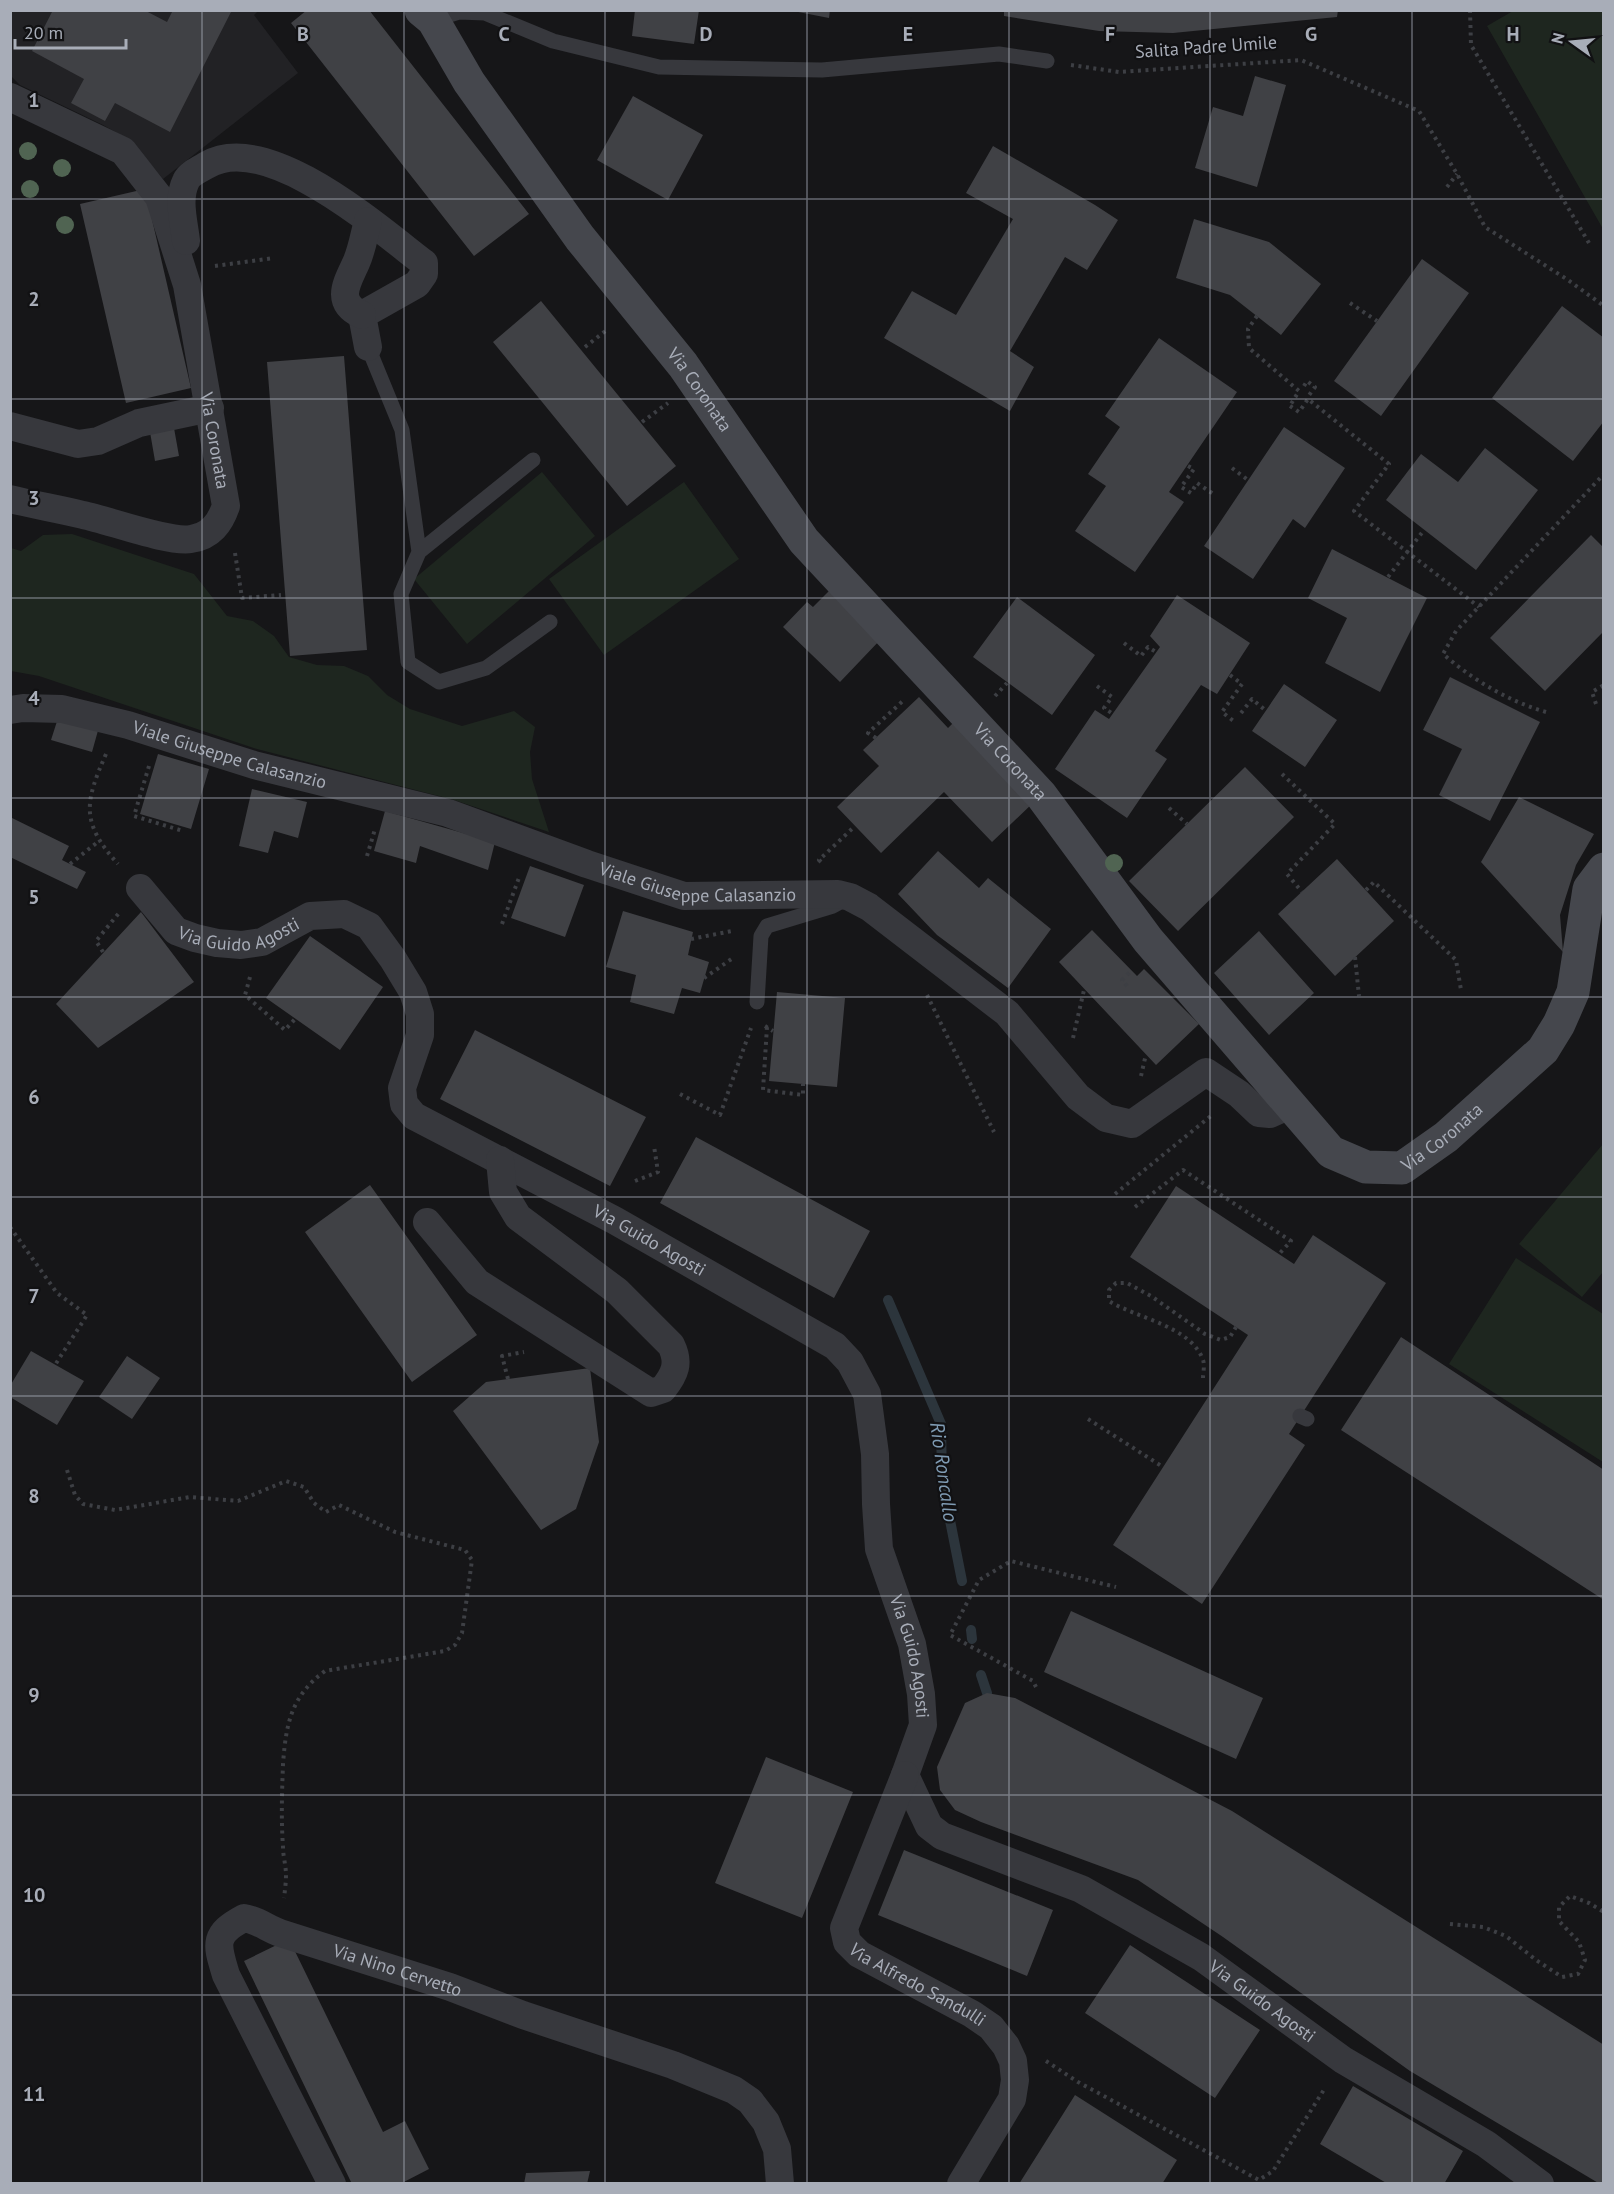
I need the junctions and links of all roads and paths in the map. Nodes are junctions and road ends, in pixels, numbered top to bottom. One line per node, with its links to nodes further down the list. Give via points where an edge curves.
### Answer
1 (1470, 10): 8 (path, via 1471,45)
2 (427, 15): 3 (lane, via 485,13 553,40 659,67 822,70 999,54); 40 (street, Via Coronata, via 469,82 580,238 682,365 804,541)
3 (1047, 62): 5 (path, Salita Padre Umile, via 1119,72 1301,60 1419,111)
4 (10, 97): 11 (street, Via Coronata, via 123,151 159,197)
5 (1457, 174): 6 (path); 13 (path, Salita Padre Umile, via 1485,227)
6 (1447, 187)
7 (368, 221): 11 (street, Via Coronata, via 294,171 259,160 224,157 186,180 182,197); 14 (street, via 357,262 346,281 345,297 351,310); 14 (street, Via Coronata, via 424,263 424,274 417,284)
8 (1589, 243)
9 (274, 258): 10 (path)
10 (210, 267)
11 (187, 285): 20 (street, Via Coronata)
12 (1350, 303): 16 (path)
13 (1604, 306)
14 (362, 315): 17 (street)
15 (1257, 316): 18 (path, via 1248,329 1249,348 1299,391 1291,404 1299,409 1315,387 1307,381)
16 (1377, 321)
17 (368, 347): 32 (lane, via 402,430)
18 (1304, 386)
19 (1290, 406): 31 (path, via 1299,412 1308,399 1389,464 1354,511)
20 (210, 408): 21 (street, via 139,423 98,441 78,444); 29 (street, Via Coronata)
21 (17, 424)
22 (533, 459): 32 (lane)
23 (1188, 466): 27 (path, via 1194,469 1181,487 1191,493 1197,483)
24 (1232, 468): 26 (path)
25 (1604, 474): 35 (path)
26 (1248, 480)
27 (1215, 495)
28 (10, 499): 29 (street, Via Coronata, via 191,539 220,522)
29 (225, 506): 34 (path, via 242,598)
30 (1424, 530): 31 (path)
31 (1407, 551): 33 (path); 35 (path)
32 (419, 552): 36 (lane, via 401,594 408,662 439,682 486,668)
33 (1388, 577)
34 (281, 596)
35 (1479, 607): 46 (path, via 1456,631 1443,654 1462,672 1521,705)
36 (550, 622)
37 (1124, 643): 38 (path, via 1141,656 1148,647)
38 (1156, 652)
39 (1230, 675): 49 (path, via 1242,684 1222,712)
40 (930, 676): 52 (path, via 868,733); 84 (street, Via Coronata, via 1041,795 1148,940)
41 (1604, 685): 43 (path, via 1592,692)
42 (1097, 686): 48 (path, via 1112,697 1104,708)
43 (1596, 704)
44 (10, 710): 50 (street, Viale Giuseppe Calasanzio, via 62,709)
45 (1265, 710): 47 (path, via 1252,699)
46 (1546, 712)
47 (1241, 713)
48 (1113, 714)
49 (1236, 723)
50 (128, 724): 51 (street, Viale Giuseppe Calasanzio); 57 (path, via 111,744 92,786 89,818)
51 (159, 734): 56 (path, via 134,816); 64 (street, Viale Giuseppe Calasanzio, via 255,765 448,813 684,896)
52 (876, 738)
53 (1281, 774): 63 (path, via 1335,824 1287,874)
54 (1169, 808): 55 (path)
55 (1187, 824)
56 (183, 831)
57 (99, 841): 58 (path); 61 (path)
58 (70, 864)
59 (1604, 869): 84 (street, Via Coronata, via 1589,889 1573,992 1559,1024 1543,1050 1446,1137 1402,1168 1366,1167 1331,1152)
60 (522, 870): 65 (path)
61 (140, 888): 68 (street, Via Guido Agosti, via 176,931 217,943); 69 (path, via 96,941)
62 (1366, 890): 74 (path, via 1374,882 1456,960)
63 (1302, 892)
64 (850, 897): 66 (lane, via 767,927); 80 (street, Viale Giuseppe Calasanzio, via 869,907 1007,1013)
65 (502, 924)
66 (761, 936): 67 (path, via 745,928); 77 (lane)
67 (691, 939)
68 (262, 942): 78 (path, via 245,995 285,1030); 87 (street, Via Guido Agosti, via 310,916 344,914 369,926 413,992 420,1014 420,1035 402,1088 404,1104 414,1116)
69 (103, 952)
70 (1354, 957): 76 (path)
71 (1122, 980): 72 (path)
72 (1127, 986)
73 (1084, 990): 80 (path)
74 (1461, 990)
75 (925, 992): 85 (path)
76 (1359, 996)
77 (757, 1002): 82 (path, via 720,1115)
78 (296, 1018)
79 (767, 1027): 81 (path, via 763,1090 803,1095)
80 (1062, 1079): 83 (street, Viale Giuseppe Calasanzio, via 1106,1118 1132,1124 1206,1072)
81 (803, 1084)
82 (680, 1094)
83 (1239, 1094): 84 (street, Viale Giuseppe Calasanzio, via 1259,1113 1270,1114); 89 (path)
84 (1290, 1105)
85 (994, 1132)
86 (654, 1146): 88 (path, via 658,1172)
87 (500, 1160): 91 (street, via 503,1192 518,1217 617,1291 671,1345 676,1368 663,1389 651,1393 477,1282); 102 (street, Via Guido Agosti, via 835,1346 850,1362 867,1394 875,1454 879,1549 912,1644 921,1694 923,1725)
88 (635, 1181)
89 (1115, 1194)
90 (1136, 1207): 93 (path, via 1183,1170 1291,1241)
91 (427, 1222)
92 (10, 1227): 95 (path, via 57,1293 87,1315)
93 (1279, 1254)
94 (1236, 1327): 96 (path, via 1230,1337 1221,1340 1205,1334 1127,1283 1116,1283 1109,1290 1109,1301 1175,1330 1195,1347 1204,1361)
95 (55, 1365)
96 (1203, 1378)
97 (1088, 1419): 98 (path)
98 (1163, 1467)
99 (68, 1470): 103 (path, via 75,1495 83,1504 115,1510 190,1497 238,1501 286,1481 304,1487 314,1503 326,1512 339,1505 395,1532 465,1550 472,1560 462,1633 455,1645 446,1651 325,1671 298,1698 285,1735 281,1801 286,1874)
100 (1116, 1587): 101 (path, via 1011,1561 979,1580 950,1635 1033,1681)
101 (1036, 1688)
102 (905, 1775): 106 (street, Via Guido Agosti, via 929,1826 942,1836 1081,1889 1201,1957); 110 (street, Via Alfredo Sandulli, via 844,1928 846,1942 859,1954 972,2013 991,2027 1013,2061 1012,2099)
103 (283, 1907)
104 (1604, 1912): 105 (path, via 1570,1896 1559,1907 1559,1921 1579,1942 1585,1960 1578,1974 1562,1977 1506,1936 1484,1927)
105 (1450, 1924)
106 (1343, 2060): 107 (path, via 1272,2171 1259,2180); 111 (street, Via Guido Agosti, via 1486,2144)
107 (1078, 2082)
108 (332, 2184): 109 (street, Via Nino Cervetto, via 226,1976 218,1950 220,1936 244,1918 673,2064 734,2090 750,2101 766,2122 777,2149)
109 (780, 2184)
110 (961, 2184)
111 (1540, 2184)

